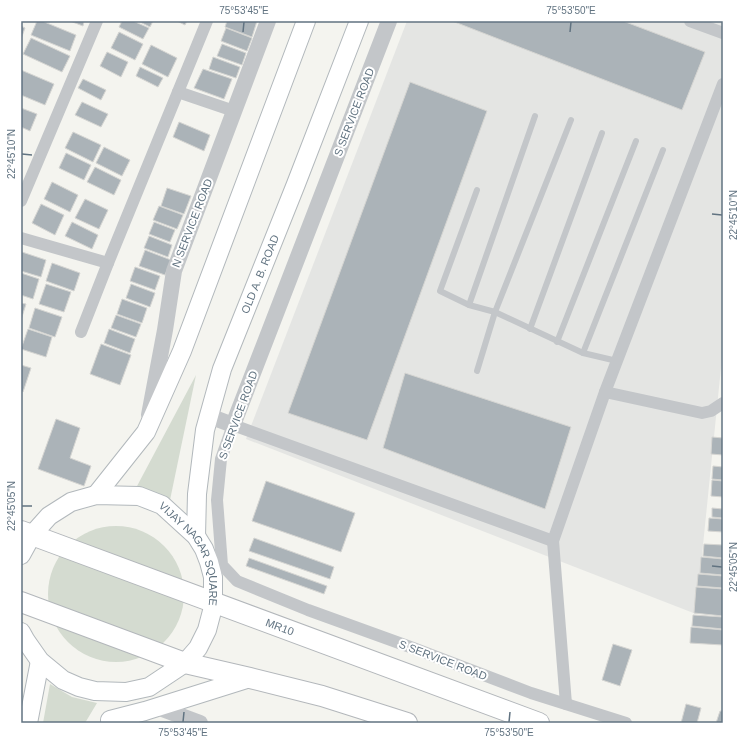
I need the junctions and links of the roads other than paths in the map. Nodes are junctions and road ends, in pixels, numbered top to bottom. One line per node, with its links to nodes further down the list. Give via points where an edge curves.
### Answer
1 (97, 21): 18 (street)
2 (207, 21): 10 (street)
3 (268, 21): 11 (street, N SERVICE ROAD)
4 (306, 21): 33 (main road, via 182,351)
5 (359, 21): 31 (main road, OLD A. B. ROAD, via 222,369)
6 (390, 21): 32 (street, S SERVICE ROAD)
7 (690, 21): 8 (street)
8 (723, 33)
9 (723, 84): 27 (street)
10 (178, 92): 11 (street); 20 (street)
11 (234, 111): 33 (street, N SERVICE ROAD, via 174,271)
12 (535, 116): 21 (lane)
13 (571, 120): 22 (lane)
14 (602, 133): 23 (lane)
15 (636, 141): 25 (lane)
16 (663, 150): 26 (lane)
17 (477, 190): 21 (lane, via 440,291)
18 (21, 200)
19 (21, 238): 20 (street)
20 (108, 263): 24 (street)
21 (468, 306): 22 (lane)
22 (495, 312): 23 (lane); 28 (lane)
23 (530, 329): 25 (lane)
24 (81, 332)
25 (558, 342): 26 (lane)
26 (583, 353): 27 (lane)
27 (617, 361): 29 (street)
28 (477, 371)
29 (605, 392): 30 (street, via 702,413 711,411); 37 (street)
30 (723, 403)
31 (209, 416): 32 (street); 36 (main road, OLD A. B. ROAD, via 197,494)
32 (233, 425): 37 (street); 46 (street, S SERVICE ROAD, via 221,459 217,500 222,565 237,581 316,613)
33 (146, 432): 34 (main road)
34 (96, 494): 35 (main road, VIJAY NAGAR SQUARE, via 71,502); 36 (main road, VIJAY NAGAR SQUARE, via 139,496 162,505)
35 (26, 533): 38 (main road, VIJAY NAGAR SQUARE); 40 (main road, MR10)
36 (196, 536): 40 (main road, VIJAY NAGAR SQUARE, via 204,549 213,577)
37 (553, 541): 46 (street)
38 (21, 555)
39 (21, 602): 43 (main road)
40 (213, 602): 43 (main road, VIJAY NAGAR SQUARE, via 207,630 198,648); 52 (main road, MR10)
41 (23, 638): 42 (main road, VIJAY NAGAR SQUARE)
42 (40, 662): 45 (main road, VIJAY NAGAR SQUARE, via 63,680 79,687 95,691); 49 (main road)
43 (185, 663): 44 (main road); 45 (main road, VIJAY NAGAR SQUARE, via 149,687)
44 (250, 678): 47 (main road); 51 (main road, via 322,696)
45 (126, 692): 48 (main road)
46 (566, 704): 53 (street, S SERVICE ROAD)
47 (157, 707): 48 (main road); 50 (street)
48 (109, 722)
49 (28, 723)
50 (200, 723)
51 (407, 723)
52 (539, 723)
53 (626, 723)

